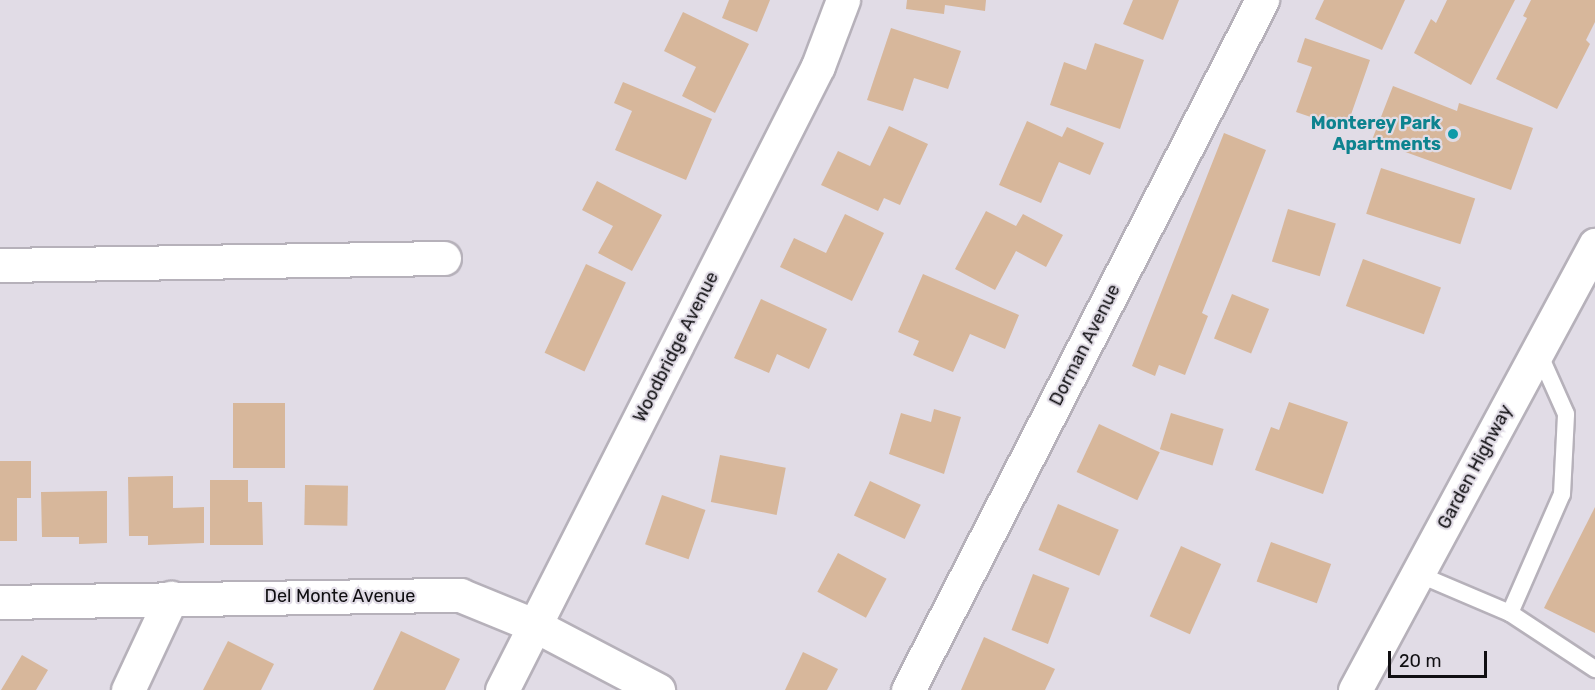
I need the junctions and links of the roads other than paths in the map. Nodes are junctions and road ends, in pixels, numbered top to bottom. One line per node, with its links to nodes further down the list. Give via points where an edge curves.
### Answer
1 (843, 0): 11 (street, Woodbridge Avenue, via 818,66)
2 (1262, 0): 16 (street, Dorman Avenue)
3 (1595, 245): 6 (street, Garden Highway)
4 (444, 258): 5 (street)
5 (0, 265)
6 (1538, 351): 7 (street, Garden Highway); 10 (lane, via 1566,414 1562,494)
7 (1418, 574): 10 (lane); 17 (street, Garden Highway)
8 (171, 598): 9 (street, Del Monte Avenue); 11 (street, Del Monte Avenue, via 460,596); 13 (street)
9 (0, 602)
10 (1510, 613): 12 (lane)
11 (536, 626): 14 (street, Woodbridge Avenue); 15 (street, Del Monte Avenue)
12 (1595, 669)
13 (128, 690)
14 (502, 690)
15 (658, 690)
16 (908, 690)
17 (1355, 690)

